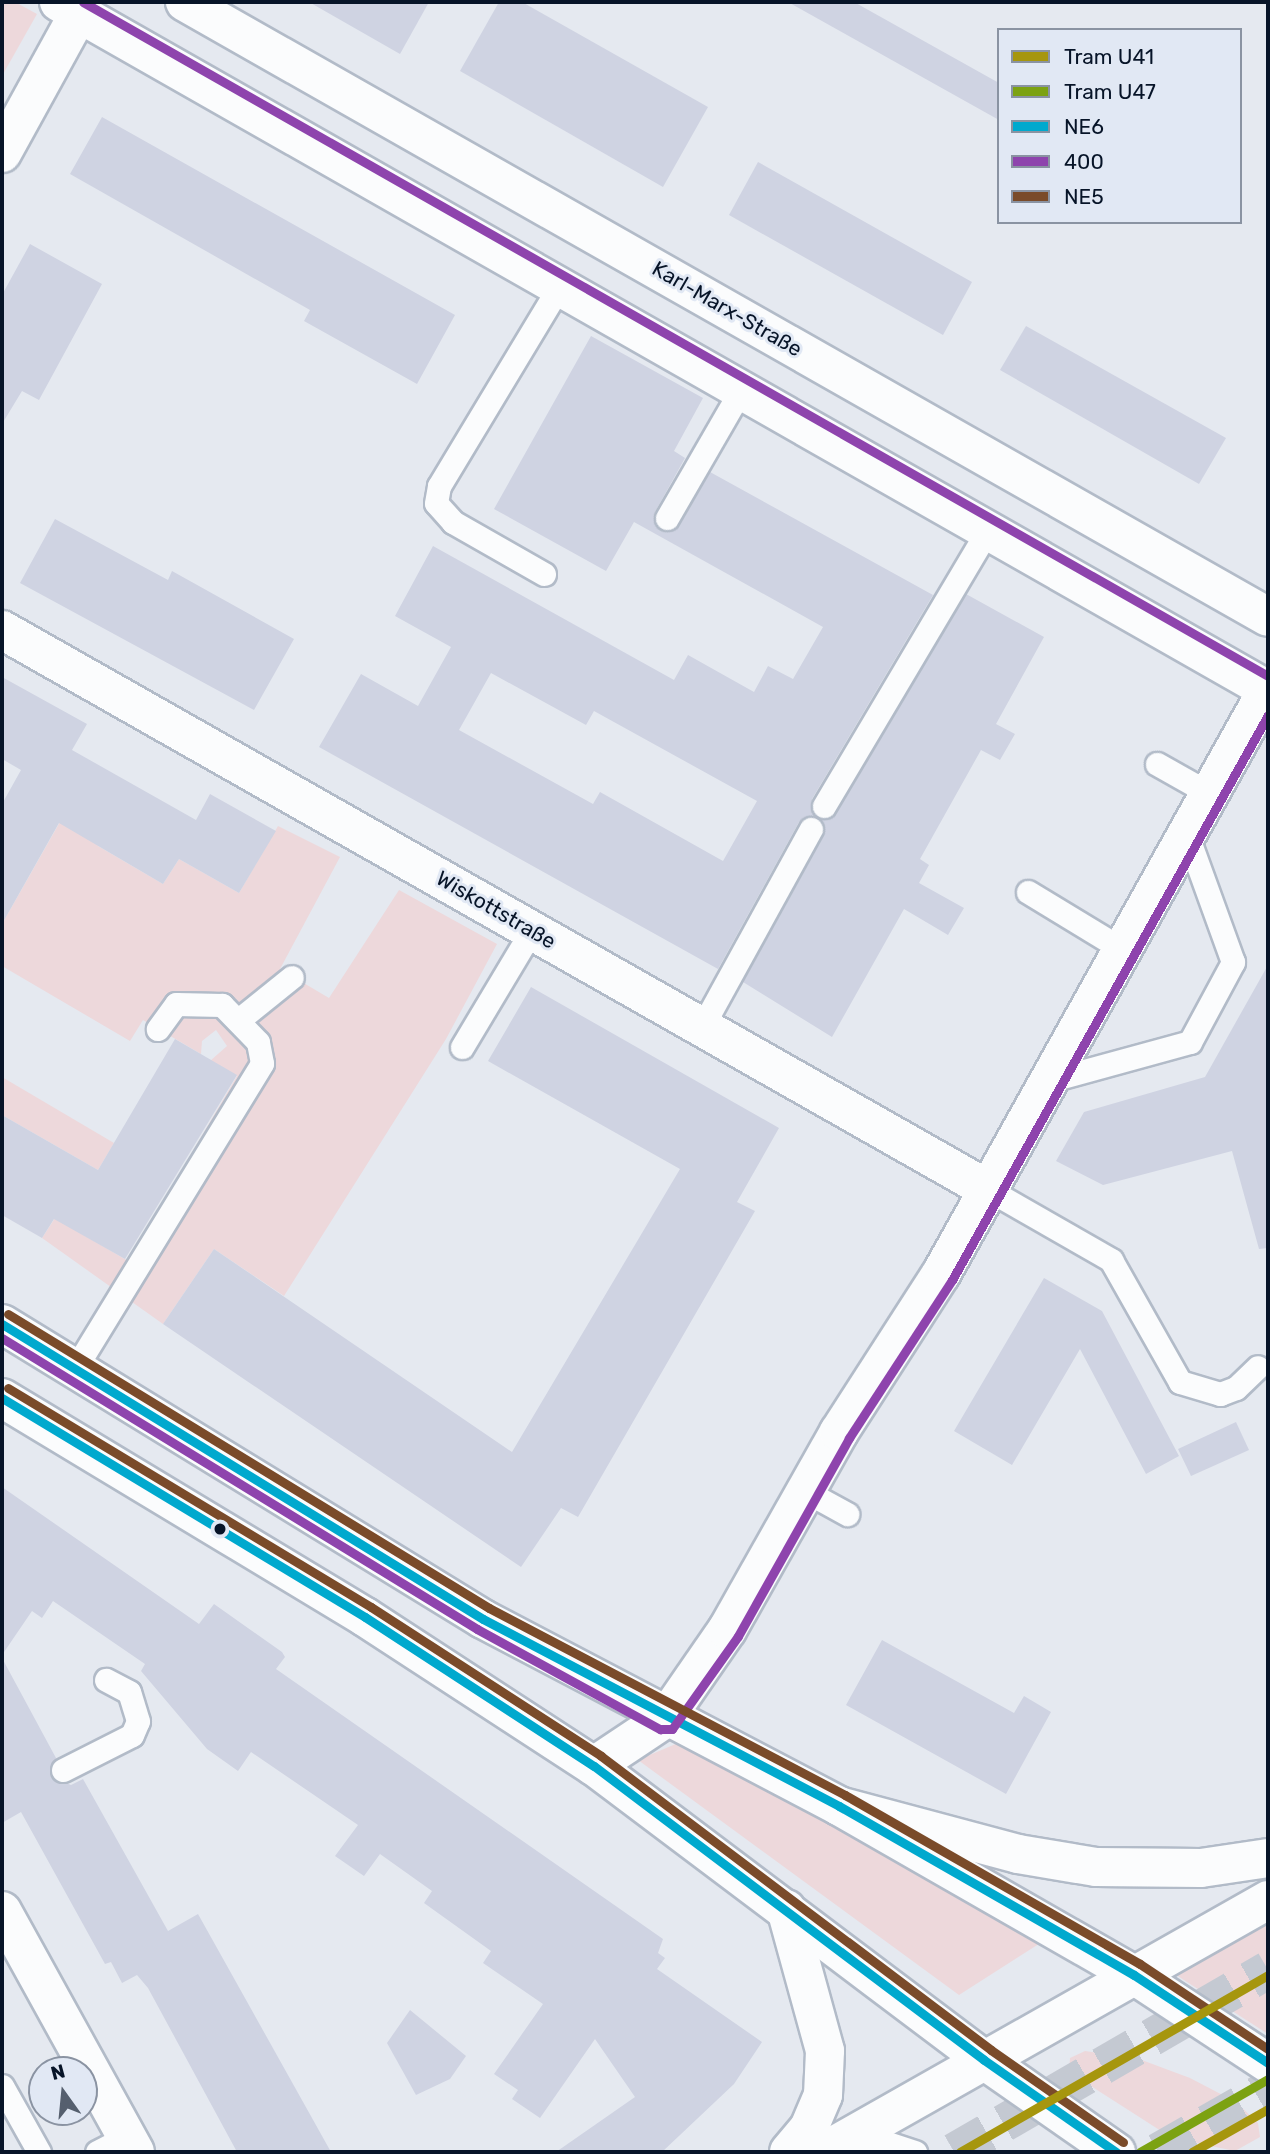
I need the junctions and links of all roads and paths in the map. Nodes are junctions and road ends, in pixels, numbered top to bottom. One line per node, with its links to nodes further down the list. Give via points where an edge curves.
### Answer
1 (185, 2): 9 (street, Karl-Marx-Straße)
2 (69, 7): 3 (street); 4 (street)
3 (2, 153)
4 (561, 284): 5 (street); 8 (lane, via 439,486 436,503 453,523)
5 (742, 388): 6 (lane); 7 (street)
6 (667, 518)
7 (989, 528): 11 (street); 14 (lane)
8 (544, 574)
9 (1268, 617)
10 (2, 630): 18 (street, Wiskottstraße)
11 (1268, 690): 13 (street)
12 (1157, 764): 13 (lane)
13 (1212, 796): 16 (street)
14 (824, 806)
15 (811, 829): 22 (lane)
16 (1188, 838): 19 (street); 25 (lane, via 1233,962 1190,1042)
17 (1028, 892): 19 (lane)
18 (532, 930): 22 (street, Wiskottstraße); 24 (lane)
19 (1125, 951): 25 (street)
20 (292, 977): 21 (lane)
21 (240, 1018): 23 (lane, via 222,1005 176,1004); 28 (lane, via 258,1042 262,1063)
22 (702, 1027): 26 (street, Wiskottstraße)
23 (158, 1029)
24 (462, 1047)
25 (1051, 1080): 26 (street)
26 (989, 1190): 29 (lane, via 1111,1261 1180,1382 1220,1394 1236,1388); 31 (street)
27 (2, 1324): 28 (street)
28 (76, 1367): 34 (street, via 483,1619)
29 (1258, 1367)
30 (2, 1398): 35 (street, via 365,1617)
31 (807, 1492): 32 (lane); 34 (street, via 727,1630)
32 (847, 1514)
33 (106, 1680): 36 (lane, via 129,1692 138,1721 132,1735)
34 (666, 1718): 35 (street); 37 (street)
35 (594, 1766): 40 (street)
36 (63, 1770)
37 (839, 1806): 38 (street, via 1018,1854 1096,1867 1201,1868); 42 (street)
38 (1268, 1858)
39 (1268, 1900): 42 (street)
40 (786, 1909): 43 (street); 48 (street, via 825,2051 823,2095 809,2128)
41 (2, 1911): 46 (street)
42 (1134, 1975): 43 (street); 44 (street)
43 (984, 2060): 49 (street); 51 (street)
44 (1268, 2063)
45 (2, 2086): 47 (lane)
46 (120, 2147)
47 (39, 2152)
48 (789, 2152)
49 (824, 2152): 50 (lane, via 881,2141)
50 (915, 2152)
51 (1115, 2152)

